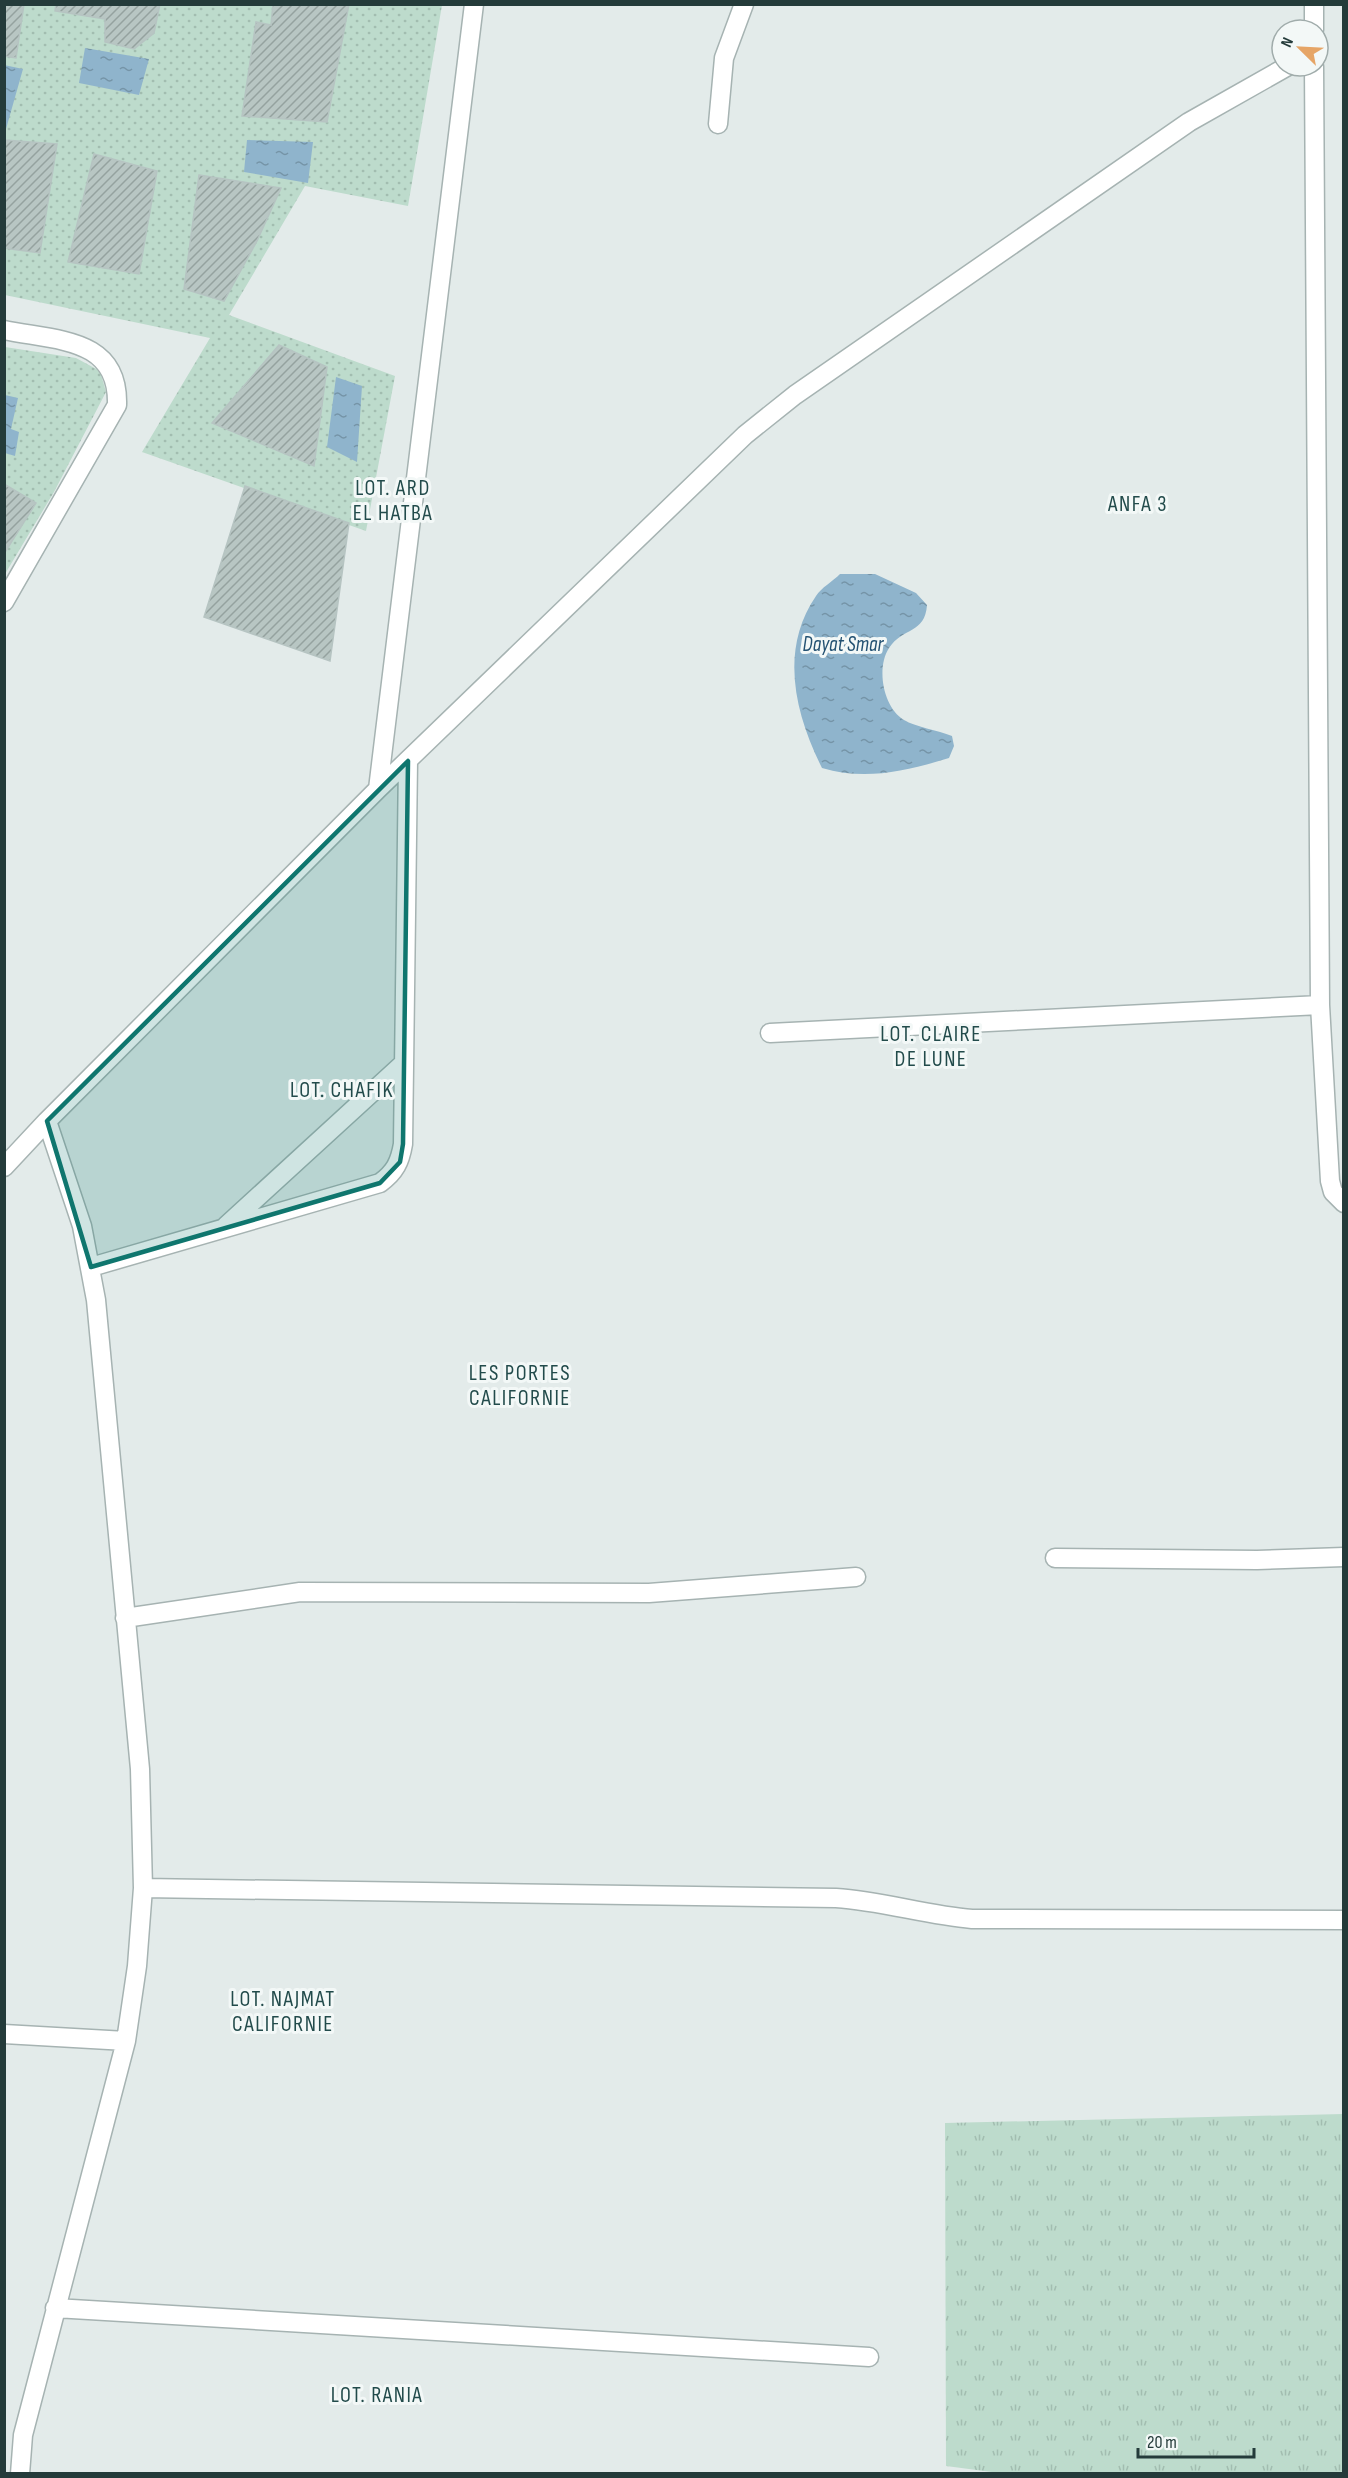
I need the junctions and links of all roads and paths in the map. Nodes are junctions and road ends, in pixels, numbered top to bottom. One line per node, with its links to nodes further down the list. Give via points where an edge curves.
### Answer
1 (474, 4): 9 (street)
2 (744, 4): 5 (street, via 724,58)
3 (1270, 76): 8 (street, via 1189,122 745,435)
4 (1314, 78): 10 (street)
5 (718, 124)
6 (4, 330): 7 (street, via 79,345 98,354 112,369 118,385 117,405)
7 (4, 602)
8 (408, 760): 9 (street); 12 (street)
9 (378, 789): 13 (street)
10 (1320, 1005): 11 (street); 15 (street, via 1330,1181)
11 (770, 1033)
12 (404, 1063): 16 (street); 16 (street, via 403,1144 400,1162 391,1175 380,1183)
13 (47, 1121): 14 (street); 17 (street, via 82,1226)
14 (4, 1167)
15 (1344, 1203)
16 (224, 1228): 17 (street)
17 (91, 1267): 21 (street, via 101,1337)
18 (1344, 1557): 19 (street)
19 (1055, 1558)
20 (856, 1577): 21 (street, via 649,1593 300,1592)
21 (125, 1618): 22 (street, via 140,1769)
22 (143, 1888): 23 (street, via 836,1898 972,1919); 25 (street)
23 (1344, 1920)
24 (4, 2034): 25 (street)
25 (126, 2041): 26 (street)
26 (55, 2308): 27 (street); 28 (street, via 23,2435)
27 (869, 2357)
28 (20, 2474)

